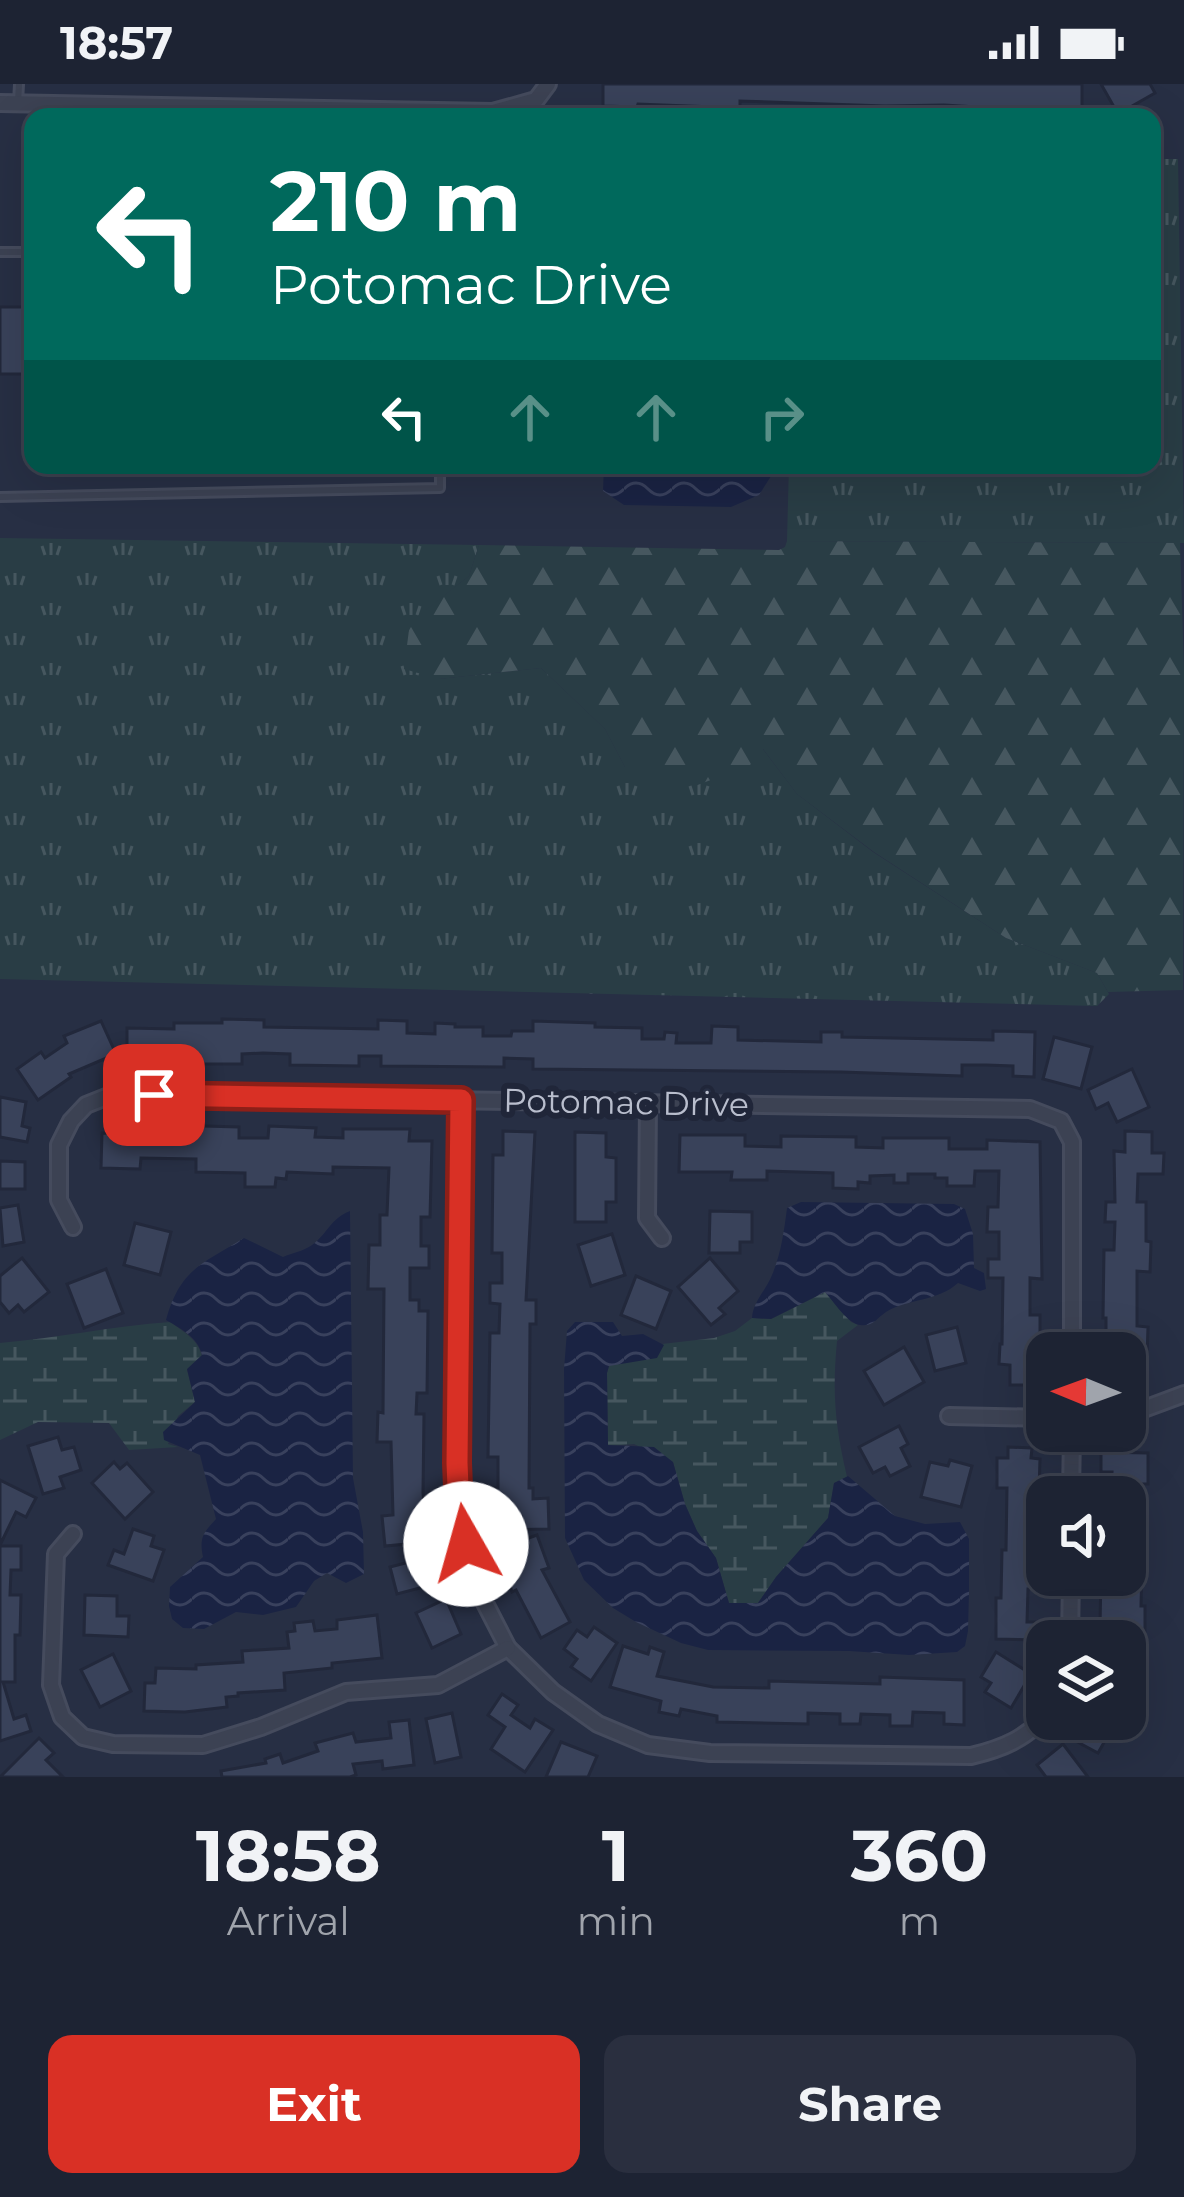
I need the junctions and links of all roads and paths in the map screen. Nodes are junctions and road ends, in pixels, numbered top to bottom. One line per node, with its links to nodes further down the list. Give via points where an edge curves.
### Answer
1 (19, 84): 4 (lane)
2 (548, 84): 6 (street, via 536,100)
3 (0, 103): 4 (street)
4 (18, 103): 5 (street)
5 (97, 108)
6 (508, 108)
7 (440, 474): 8 (lane, via 440,488)
8 (0, 496)
9 (461, 1100): 10 (street, Potomac Drive); 11 (street, Potomac Drive, via 111,1095 86,1105 59,1145 59,1200); 19 (street, via 459,1510 472,1578)
10 (648, 1102): 12 (street, via 647,1218); 13 (street, Potomac Drive, via 1030,1109 1061,1121 1072,1142)
11 (73, 1228)
12 (662, 1238)
13 (1072, 1332)
14 (1184, 1394): 15 (street)
15 (1146, 1408)
16 (949, 1416): 17 (street)
17 (1026, 1418)
18 (74, 1534): 19 (street, via 56,1554 51,1685 62,1717 83,1737 202,1745 346,1692 438,1684)
19 (508, 1648): 20 (street, via 598,1724 648,1744 710,1753 971,1756 1004,1748)
20 (1026, 1731)

